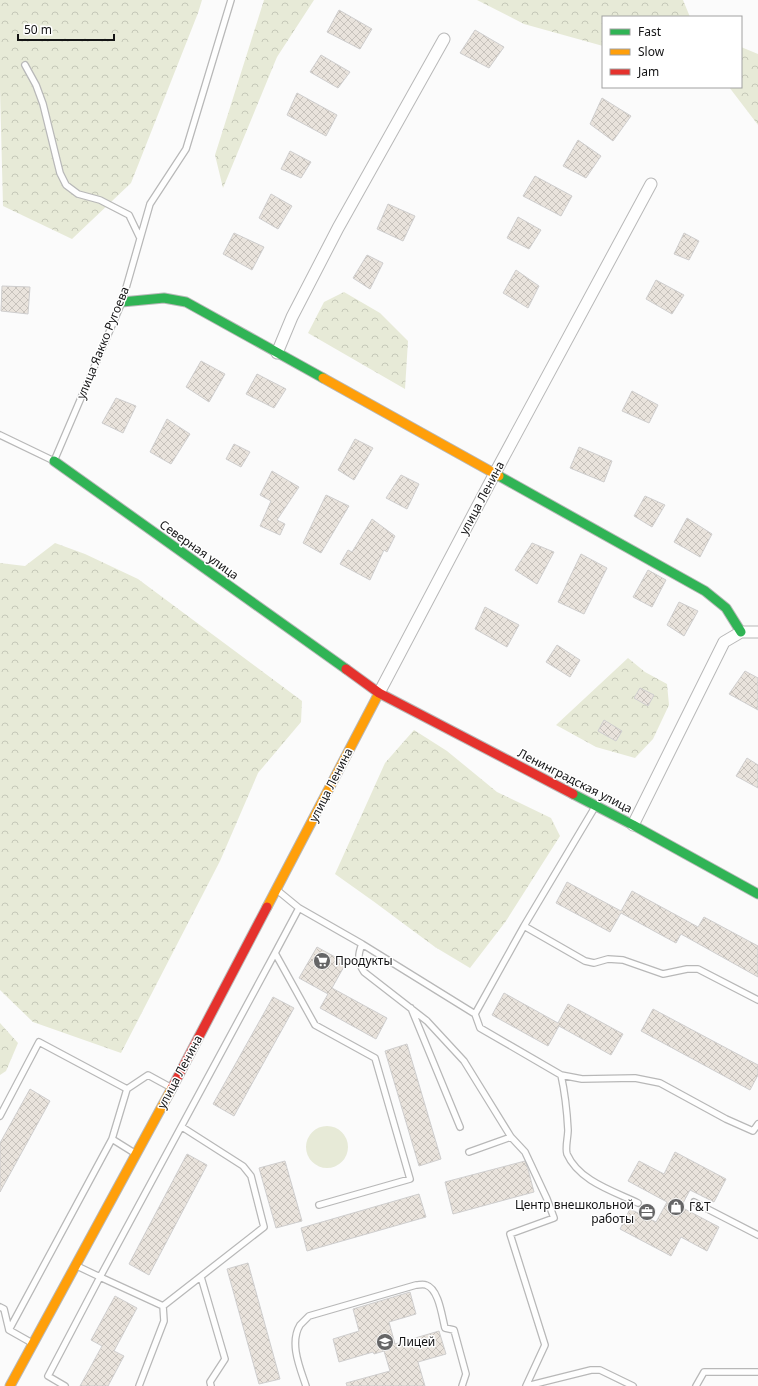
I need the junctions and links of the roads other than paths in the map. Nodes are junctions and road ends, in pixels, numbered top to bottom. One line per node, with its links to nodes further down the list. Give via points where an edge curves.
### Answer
1 (231, 0): 5 (lane, улица Яакко Ругоева, via 186,149 150,204)
2 (444, 39): 7 (street, via 338,228 292,317)
3 (25, 66): 5 (lane, via 36,84 43,104 60,173 66,185 78,194 100,200 129,215)
4 (651, 184): 10 (street, улица Ленина)
5 (140, 238): 6 (lane, улица Яакко Ругоева)
6 (122, 302): 7 (street, via 164,298 186,302); 9 (lane, улица Яакко Ругоева)
7 (277, 353): 10 (street)
8 (0, 435): 9 (lane, Северная улица)
9 (54, 462): 13 (street, Северная улица)
10 (495, 474): 11 (street, via 705,591 726,608); 13 (street, улица Ленина)
11 (741, 632): 12 (street); 15 (street, via 724,642)
12 (758, 632)
13 (379, 693): 14 (street, Ленинградская улица); 16 (street, улица Ленина)
14 (595, 806): 15 (street, Ленинградская улица); 19 (lane)
15 (633, 825): 17 (street, Ленинградская улица)
16 (277, 890): 18 (lane); 26 (street, улица Ленина)
17 (758, 894)
18 (299, 908): 20 (lane); 21 (lane)
19 (524, 926): 22 (lane, via 585,961 594,963 608,959 623,960 663,974 698,969); 24 (lane)
20 (362, 944): 23 (lane, via 358,954 359,966); 24 (lane)
21 (275, 953): 30 (lane); 38 (lane, via 315,1025 375,1058 410,1179)
22 (758, 1000)
23 (411, 1008): 31 (lane); 32 (lane, via 427,1020 464,1062)
24 (475, 1014): 25 (lane, via 480,1028)
25 (561, 1075): 29 (lane, via 582,1079 635,1078 660,1083 753,1131); 37 (lane, via 568,1132 566,1153 579,1172)
26 (172, 1088): 27 (lane, via 148,1075); 35 (street, улица Ленина)
27 (127, 1089): 28 (lane, via 39,1042); 33 (lane)
28 (0, 1116)
29 (758, 1124)
30 (182, 1127): 41 (lane); 42 (lane, via 243,1166 251,1176 264,1227)
31 (460, 1127)
32 (511, 1136): 34 (lane); 54 (lane, via 524,1152 545,1193 554,1218 510,1234 545,1345)
33 (112, 1139): 35 (lane); 45 (lane)
34 (469, 1152)
35 (136, 1154): 40 (street, улица Ленина)
36 (694, 1202): 39 (lane)
37 (638, 1203)
38 (319, 1205)
39 (758, 1235)
40 (75, 1265): 41 (lane); 46 (street, улица Ленина)
41 (100, 1277): 43 (lane); 49 (lane, via 48,1376)
42 (202, 1277): 43 (lane); 51 (lane, via 225,1359 210,1382)
43 (163, 1306): 50 (lane, via 164,1321)
44 (0, 1307): 45 (lane, via 4,1309)
45 (9, 1330): 46 (lane)
46 (33, 1344): 48 (street, улица Ленина)
47 (758, 1372): 56 (lane, via 704,1372)
48 (10, 1386)
49 (66, 1386)
50 (139, 1386)
51 (211, 1386)
52 (306, 1386): 53 (lane, via 295,1343 300,1326 309,1316 421,1285 433,1289 445,1328 454,1330 466,1374)
53 (462, 1386)
54 (527, 1386): 55 (lane, via 591,1370 600,1370)
55 (633, 1386)
56 (696, 1386)

